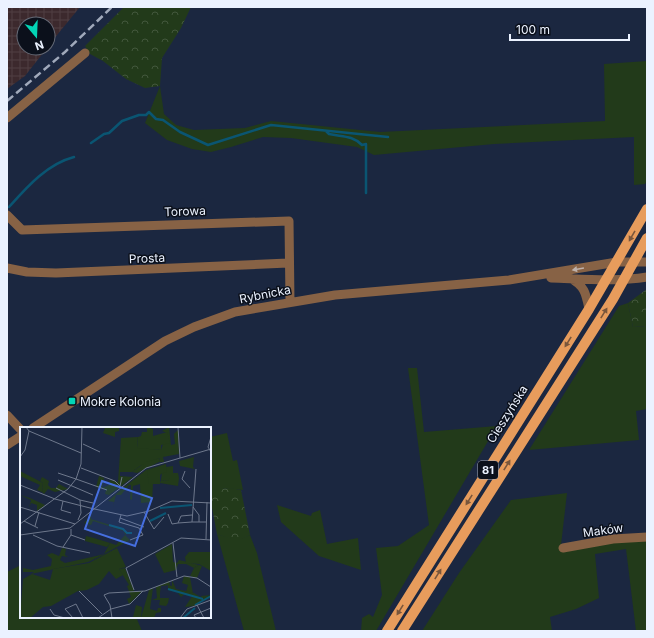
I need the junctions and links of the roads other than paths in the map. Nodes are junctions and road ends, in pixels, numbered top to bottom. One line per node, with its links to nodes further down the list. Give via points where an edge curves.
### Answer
1 (85, 53): 2 (street)
2 (7, 118)
3 (647, 210): 6 (main road, Cieszyńska / 81, one-way to 6)
4 (7, 215): 9 (street, Torowa, via 22,230 289,221)
5 (647, 238): 7 (main road, 81)
6 (617, 262): 7 (street, Rybnicka); 11 (street, Rybnicka, one-way to 11); 14 (main road, Cieszyńska / 81)
7 (633, 262): 8 (street, Rybnicka); 15 (main road, 81)
8 (647, 262)
9 (288, 263): 10 (street, Prosta, via 56,273); 16 (street, Torowa)
10 (7, 268)
11 (532, 277): 13 (street, Rybnicka); 16 (street, Rybnicka, via 335,295)
12 (647, 277): 15 (street)
13 (570, 278): 14 (street, Rybnicka); 17 (street, via 586,290)
14 (607, 278): 15 (street, Rybnicka); 17 (main road, Cieszyńska / 81)
15 (623, 281): 26 (main road, 81, one-way to 15)
16 (290, 302): 19 (street, Rybnicka, via 235,312 180,333 119,370)
17 (589, 309): 25 (main road, Cieszyńska / 81, one-way to 25)
18 (7, 415): 20 (street)
19 (34, 427)
20 (20, 429)
21 (20, 437): 22 (street)
22 (7, 445)
23 (647, 537): 24 (street, Maków, via 613,539)
24 (563, 548)
25 (387, 631)
26 (402, 631)

